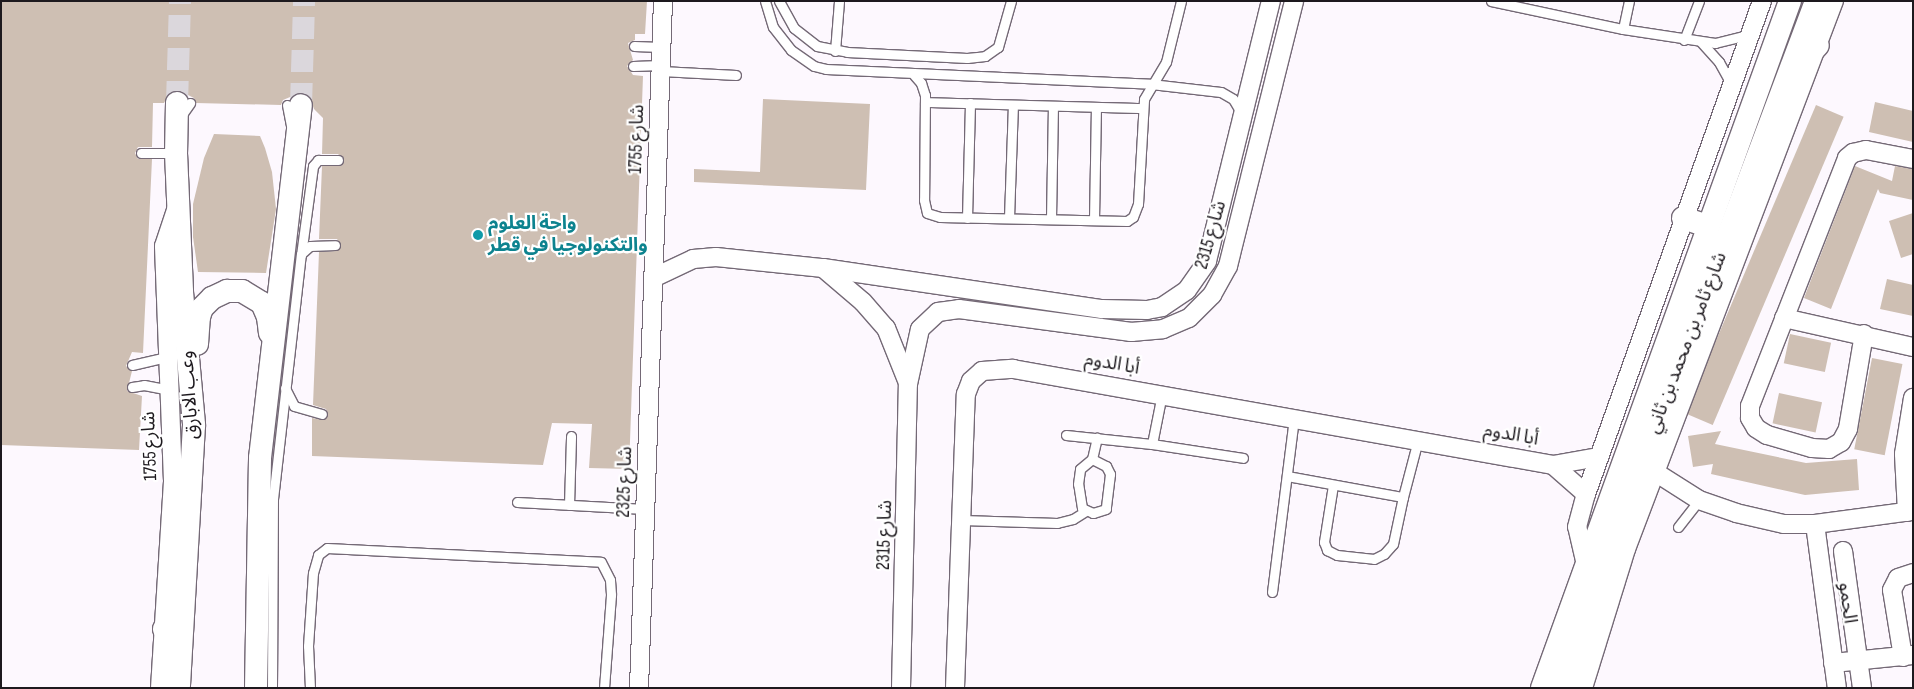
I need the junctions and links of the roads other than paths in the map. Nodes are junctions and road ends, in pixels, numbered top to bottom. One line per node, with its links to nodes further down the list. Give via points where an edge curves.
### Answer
1 (663, 1): 22 (street, شارع 1755)
2 (765, 1): 28 (lane, via 766,12 781,38 791,50 814,66 842,72)
3 (779, 1): 23 (lane, via 784,14 806,40)
4 (839, 1): 23 (lane)
5 (1011, 1): 23 (lane, via 1002,39 985,56 967,58)
6 (1181, 1): 29 (lane, via 1170,53)
7 (1271, 1): 39 (street, شارع 2315)
8 (1294, 1): 61 (street, شارع 2315, via 1228,266 1217,288 1200,309 1178,324 1147,332 1108,331 959,309 938,312 920,329)
9 (1491, 1): 16 (lane)
10 (1629, 1): 16 (lane)
11 (1699, 1): 18 (lane)
12 (1762, 1): 17 (street)
13 (1790, 1): 50 (street, شارع ثامر بن محمد بن ثاني)
14 (1816, 1): 24 (street, شارع ثامر بن محمد بن ثاني)
15 (1834, 1): 20 (street)
16 (1623, 29): 18 (lane)
17 (1752, 33): 19 (lane, via 1726,42); 30 (street)
18 (1684, 40): 19 (lane)
19 (1701, 42): 30 (lane, via 1719,62)
20 (1818, 45): 24 (street, via 1809,55); 79 (street)
21 (634, 46): 22 (lane)
22 (661, 47): 26 (street, شارع 1755)
23 (835, 51)
24 (1793, 64): 102 (street, شارع ثامر بن محمد بن ثاني, via 1642,464)
25 (633, 66): 26 (lane)
26 (661, 68): 27 (lane); 54 (street, شارع 1755)
27 (736, 75)
28 (914, 75): 29 (lane); 31 (lane, via 924,88)
29 (1151, 84): 37 (lane); 39 (lane, via 1221,92 1233,99)
30 (1731, 84): 47 (street)
31 (925, 102): 32 (lane); 45 (lane, via 924,207 933,216)
32 (970, 103): 34 (lane); 45 (lane)
33 (294, 105): 59 (street, via 297,148)
34 (1013, 105): 35 (lane); 46 (lane)
35 (1052, 106): 36 (lane); 48 (lane)
36 (1096, 107): 37 (lane); 49 (lane)
37 (1142, 108): 49 (lane, via 1136,211 1127,221)
38 (182, 109): 41 (street, وعب الابارق)
39 (1242, 115): 53 (street, شارع 2315, via 1207,261 1187,290 1162,306 1147,310 1102,309)
40 (141, 153): 41 (lane)
41 (176, 153): 44 (street, وعب الابارق)
42 (1913, 159): 55 (street, via 1866,150 1852,153 1847,158)
43 (338, 160): 52 (lane, via 318,160 312,166)
44 (178, 204): 58 (street, شارع 1755, via 164,246); 69 (street, وعب الابارق)
45 (967, 218): 46 (lane)
46 (1009, 218): 48 (lane)
47 (1683, 218): 50 (street); 75 (street)
48 (1051, 219): 49 (lane)
49 (1094, 220)
50 (1707, 226): 94 (street, شارع ثامر بن محمد بن ثاني)
51 (335, 245): 52 (lane, via 310,246)
52 (301, 255): 63 (lane)
53 (823, 268): 54 (street, شارع 2315, via 700,257); 61 (street, شارع 2315, via 880,320)
54 (655, 277): 87 (street, شارع 2325)
55 (1784, 318): 56 (street); 56 (street, via 1750,406 1750,418 1761,433 1812,448 1829,449 1845,436)
56 (1864, 334): 57 (street)
57 (1913, 347)
58 (168, 357): 60 (lane); 64 (street, شارع 1755)
59 (272, 364): 69 (street, via 268,317 262,303 235,290 212,298 198,317); 105 (street, via 257,508)
60 (132, 365)
61 (908, 384): 110 (street, شارع 2315)
62 (132, 387): 64 (lane, via 150,385)
63 (284, 388): 67 (lane, via 294,406); 106 (lane, via 273,499)
64 (169, 390): 98 (street, شارع 1755, via 173,499)
65 (1162, 394): 68 (street, أبا الدوم); 74 (lane); 90 (street, أبا الدوم, via 1013,369 991,368 976,374 966,394)
66 (1913, 398): 89 (street, via 1904,454)
67 (322, 414)
68 (1294, 418): 73 (street, أبا الدوم); 80 (lane)
69 (194, 426): 96 (street, وعب الابارق)
70 (1066, 435): 72 (lane)
71 (571, 436): 86 (lane)
72 (1097, 438): 74 (lane); 77 (lane)
73 (1418, 440): 78 (street, أبا الدوم); 83 (lane)
74 (1152, 444): 76 (lane)
75 (1599, 457): 78 (street, أبا الدوم); 82 (street)
76 (1243, 458)
77 (1092, 459): 88 (lane, via 1080,469 1078,484 1078,498); 88 (lane, via 1106,466 1110,474 1109,491 1106,509 1099,513)
78 (1553, 465): 82 (street, أبا الدوم)
79 (1655, 472): 84 (street); 102 (street)
80 (1286, 476): 81 (lane); 97 (lane)
81 (1333, 485): 83 (lane); 83 (lane, via 1324,542 1327,550 1337,555 1374,559 1384,554 1393,544)
82 (1586, 494): 94 (street, via 1577,528)
83 (1403, 497)
84 (1699, 500): 91 (street, via 1762,520); 92 (lane)
85 (517, 502): 86 (lane)
86 (569, 505): 87 (lane)
87 (645, 509): 109 (street, شارع 2325)
88 (1086, 511): 90 (lane, via 1073,519 1057,522)
89 (1910, 512): 91 (street)
90 (962, 520): 111 (street, أبا الدوم)
91 (1815, 524): 101 (street, الحمو)
92 (1678, 526)
93 (1843, 551): 100 (street, الحمو)
94 (1586, 565): 112 (street, شارع ثامر بن محمد بن ثاني)
95 (1913, 573): 99 (street, via 1898,578 1892,590)
96 (186, 589): 98 (street, via 177,611); 104 (street, وعب الابارق)
97 (1272, 592)
98 (164, 629): 103 (street, شارع 1755)
99 (1908, 656): 100 (street)
100 (1859, 662): 101 (street); 114 (street, الحمو)
101 (1833, 663): 113 (street, الحمو)
102 (1579, 687)
103 (160, 688)
104 (179, 688)
105 (256, 688)
106 (272, 688)
107 (310, 688): 108 (lane, via 308,646 313,573 318,555 327,548 596,559 607,570 610,580)
108 (604, 688)
109 (639, 688)
110 (901, 688)
111 (955, 688)
112 (1542, 688)
113 (1837, 688)
114 (1862, 688)

